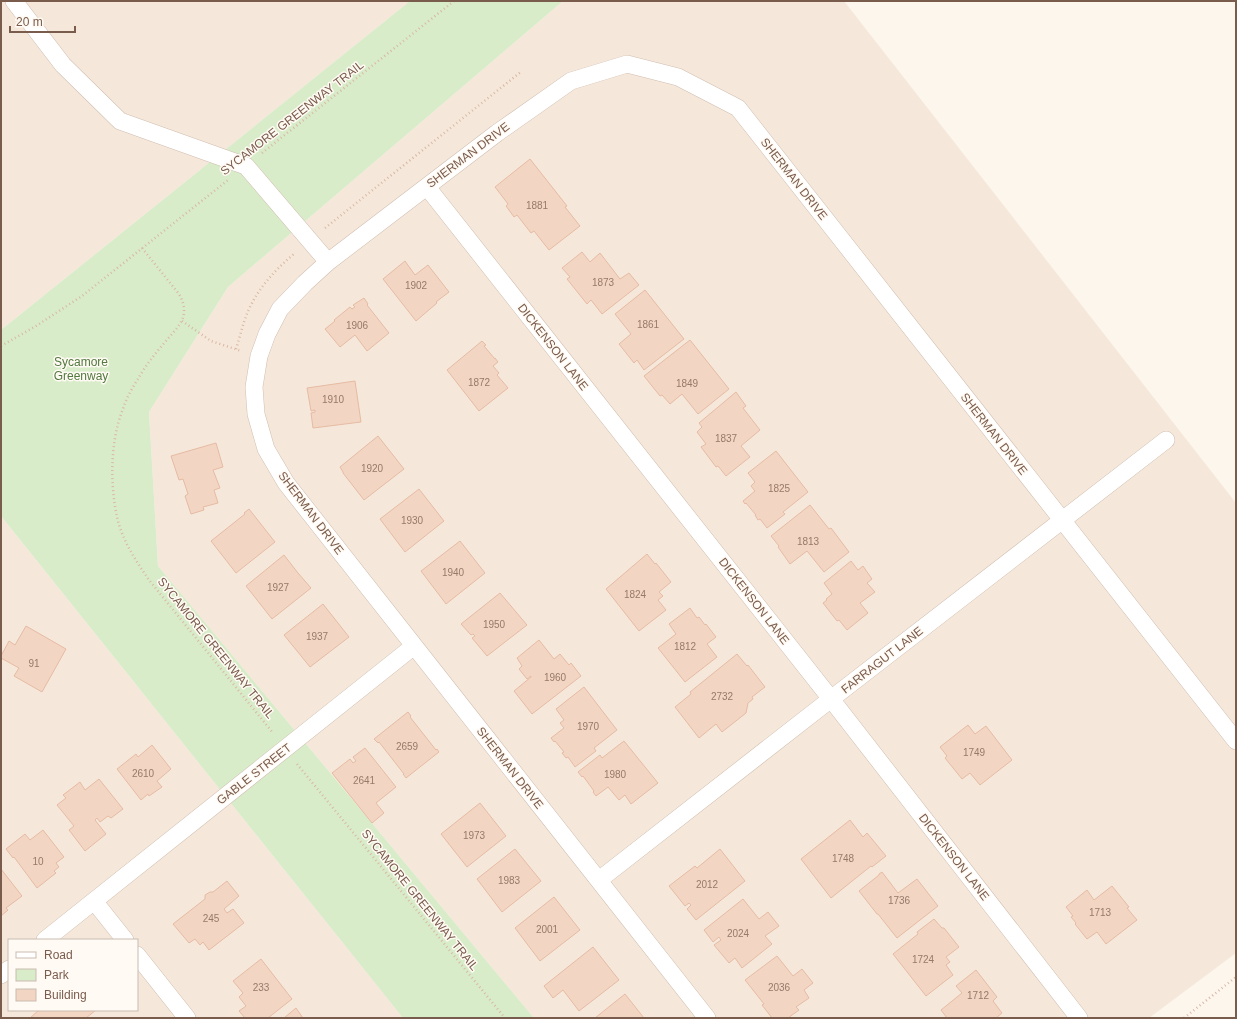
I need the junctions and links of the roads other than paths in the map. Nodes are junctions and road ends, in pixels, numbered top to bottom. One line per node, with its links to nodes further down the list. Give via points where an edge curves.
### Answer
1 (14, 1): 3 (street, via 64,65 120,121 246,166)
2 (426, 187): 3 (street, SHERMAN DRIVE); 5 (street, SHERMAN DRIVE, via 571,81 627,64 678,77 738,108); 7 (street, DICKENSON LANE)
3 (328, 262): 6 (street, SHERMAN DRIVE, via 280,308 267,334 259,356 254,387 256,414 266,449 286,483)
4 (1166, 440): 5 (street, FARRAGUT LANE)
5 (1063, 520): 7 (street, FARRAGUT LANE); 8 (street, SHERMAN DRIVE)
6 (414, 646): 9 (street, SHERMAN DRIVE); 10 (street, GABLE STREET)
7 (831, 699): 9 (street, FARRAGUT LANE); 16 (street, DICKENSON LANE)
8 (1236, 741)
9 (599, 880): 15 (street, SHERMAN DRIVE)
10 (94, 901): 11 (street, GABLE STREET); 12 (street)
11 (46, 939)
12 (124, 939)
13 (138, 956): 14 (street)
14 (187, 1018)
15 (707, 1018)
16 (1079, 1018)

